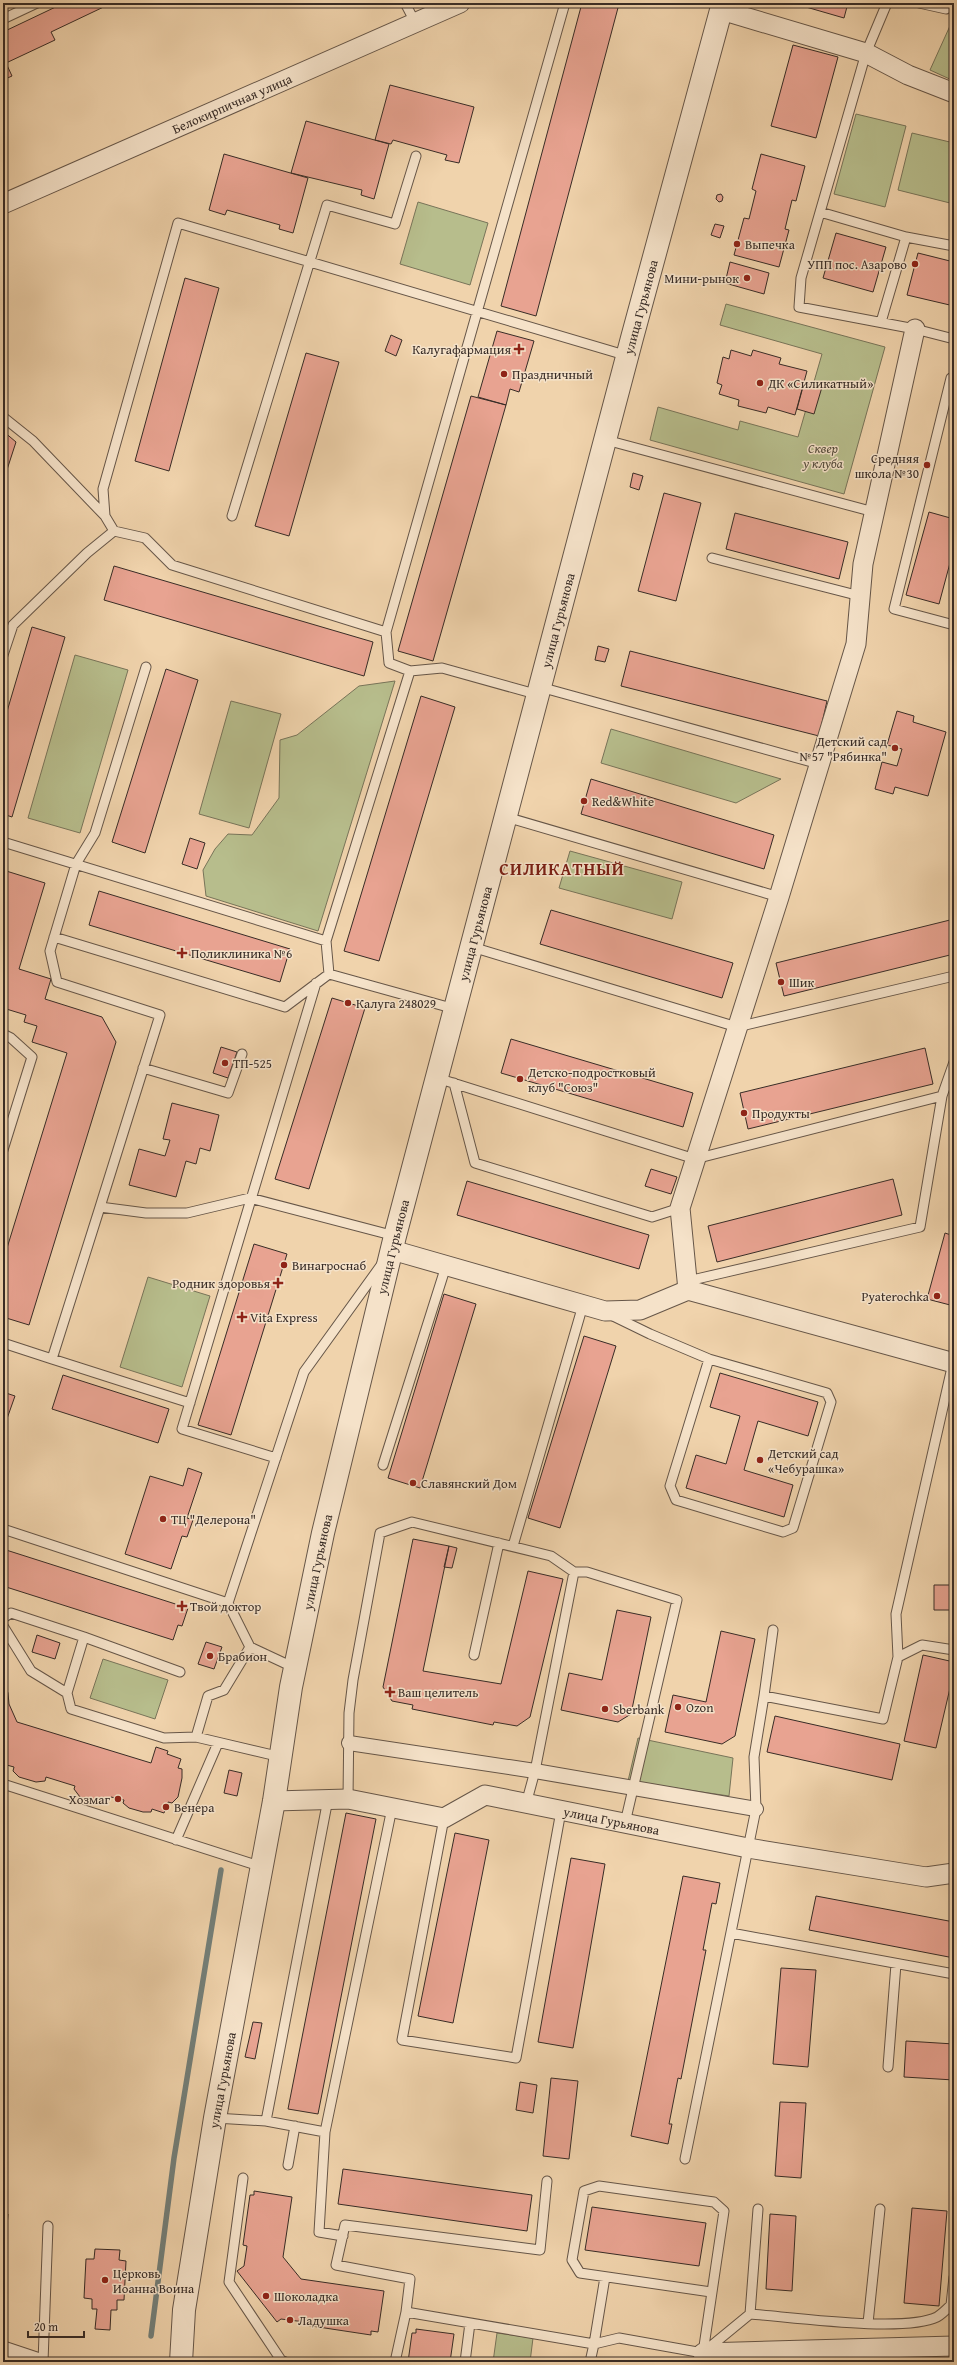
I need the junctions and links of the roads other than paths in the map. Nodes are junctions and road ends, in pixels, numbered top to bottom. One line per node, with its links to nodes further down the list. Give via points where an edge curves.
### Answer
1 (37, 3): 9 (lane)
2 (405, 3): 10 (lane)
3 (460, 3): 10 (street, Белокирпичная улица)
4 (565, 3): 19 (lane)
5 (887, 3): 11 (lane)
6 (919, 3): 8 (lane)
7 (722, 7): 11 (street); 23 (street, улица Гурьянова)
8 (946, 10)
9 (3, 19)
10 (415, 22): 14 (street, Белокирпичная улица)
11 (866, 53): 12 (street, via 908,75); 15 (lane)
12 (954, 93)
13 (416, 156): 18 (lane, via 396,224 327,205)
14 (3, 204)
15 (820, 212): 16 (lane); 20 (lane, via 801,278 799,307)
16 (906, 237): 17 (lane); 20 (lane)
17 (954, 246)
18 (310, 262): 19 (lane); 28 (lane, via 178,223 103,489); 29 (lane)
19 (477, 312): 23 (lane); 34 (lane)
20 (881, 322): 21 (lane)
21 (916, 328): 22 (lane); 27 (street)
22 (954, 339)
23 (628, 356): 26 (street, улица Гурьянова)
24 (954, 379): 33 (lane, via 951,378 894,609)
25 (3, 417): 28 (lane, via 33,442)
26 (606, 440): 27 (lane); 38 (street, улица Гурьянова)
27 (874, 512): 32 (street, via 863,564)
28 (105, 516): 30 (lane)
29 (232, 516)
30 (114, 531): 34 (lane, via 145,538 172,565); 35 (lane, via 87,553 13,625)
31 (712, 558): 32 (lane)
32 (860, 596): 39 (street, via 856,644)
33 (954, 625)
34 (386, 632): 37 (lane, via 389,663)
35 (3, 655)
36 (146, 666): 42 (lane, via 95,833)
37 (410, 671): 38 (lane, via 442,668); 45 (lane)
38 (539, 691): 39 (lane); 40 (street, улица Гурьянова)
39 (819, 764): 43 (street)
40 (506, 817): 43 (lane); 46 (street, улица Гурьянова)
41 (3, 842): 42 (lane)
42 (76, 864): 44 (lane); 45 (lane)
43 (779, 897): 51 (street)
44 (54, 937): 49 (lane, via 284,1007); 55 (lane, via 50,951 58,982 160,1015)
45 (326, 941): 47 (lane)
46 (472, 947): 50 (street, улица Гурьянова); 51 (lane)
47 (329, 974): 49 (lane); 50 (lane)
48 (954, 976): 51 (lane)
49 (316, 983): 60 (lane)
50 (455, 1009): 56 (street, улица Гурьянова)
51 (738, 1027): 59 (street)
52 (3, 1034): 58 (lane, via 32,1057)
53 (242, 1054): 55 (lane, via 228,1093)
54 (954, 1062): 57 (lane)
55 (143, 1068): 61 (lane)
56 (446, 1081): 59 (lane); 62 (lane, via 475,1163 652,1217); 63 (street, улица Гурьянова)
57 (942, 1096): 59 (lane); 65 (lane, via 920,1227)
58 (3, 1150)
59 (695, 1159): 62 (street)
60 (250, 1198): 61 (lane, via 187,1213 146,1213); 63 (lane); 72 (lane, via 240,1243)
61 (100, 1206): 69 (lane)
62 (680, 1208): 65 (street)
63 (394, 1243): 64 (street); 73 (lane, via 304,1372); 88 (street, улица Гурьянова, via 322,1533)
64 (446, 1266): 66 (street); 74 (lane)
65 (688, 1286): 67 (street, via 640,1310); 71 (street)
66 (583, 1305): 67 (street); 77 (lane)
67 (605, 1311): 70 (lane, via 650,1334)
68 (3, 1343): 69 (lane)
69 (52, 1359): 72 (lane)
70 (709, 1359): 70 (lane, via 827,1393 831,1402 793,1528 783,1532 676,1500 670,1486)
71 (954, 1363): 87 (lane, via 896,1614)
72 (190, 1404): 73 (lane, via 182,1429)
73 (276, 1458): 79 (lane)
74 (383, 1465)
75 (3, 1528): 79 (lane)
76 (499, 1543): 77 (lane); 86 (lane); 94 (lane, via 412,1522 380,1533 353,1680)
77 (512, 1546): 78 (lane, via 551,1556)
78 (574, 1572): 96 (lane); 98 (lane, via 587,1572 677,1600)
79 (228, 1603): 84 (lane)
80 (3, 1618): 83 (lane, via 11,1613)
81 (3, 1626): 90 (lane, via 31,1671)
82 (773, 1630): 91 (lane)
83 (84, 1637): 89 (lane); 90 (lane)
84 (250, 1647): 88 (lane); 92 (lane, via 224,1690 208,1696)
85 (954, 1650): 87 (lane, via 922,1645)
86 (474, 1655)
87 (898, 1657): 91 (lane, via 883,1719)
88 (295, 1668): 95 (street, улица Гурьянова)
89 (180, 1672)
90 (67, 1694): 92 (lane, via 70,1709 164,1738)
91 (764, 1696): 104 (lane, via 754,1757)
92 (196, 1737): 93 (lane)
93 (218, 1743): 95 (lane); 108 (lane)
94 (349, 1743): 96 (street); 100 (lane)
95 (281, 1758): 101 (street, улица Гурьянова)
96 (535, 1771): 98 (street); 102 (lane)
97 (3, 1784): 108 (lane)
98 (634, 1788): 104 (street); 107 (lane)
99 (328, 1799): 100 (street); 101 (street); 117 (lane)
100 (348, 1799): 103 (street)
101 (274, 1801): 110 (street, улица Гурьянова)
102 (526, 1804): 105 (street, улица Гурьянова); 106 (street, улица Гурьянова, via 485,1795)
103 (392, 1808): 106 (street); 119 (lane)
104 (756, 1809): 109 (lane)
105 (561, 1811): 106 (lane, via 516,2058 402,2040); 107 (street, улица Гурьянова)
106 (444, 1818)
107 (625, 1824): 109 (street, улица Гурьянова)
108 (176, 1840): 110 (lane)
109 (748, 1848): 111 (street, улица Гурьянова, via 926,1877); 112 (lane)
110 (262, 1867): 116 (street, улица Гурьянова)
111 (954, 1873)
112 (731, 1933): 113 (lane); 120 (lane)
113 (896, 1964): 114 (lane); 115 (lane)
114 (954, 1974)
115 (888, 2067)
116 (215, 2118): 117 (lane); 141 (street, улица Гурьянова, via 184,2310)
117 (266, 2121): 118 (lane)
118 (295, 2126): 119 (lane); 121 (lane)
119 (324, 2132): 127 (lane, via 319,2232)
120 (685, 2159)
121 (288, 2165)
122 (243, 2178): 142 (lane, via 229,2282 281,2360)
123 (547, 2181): 127 (lane, via 540,2250 345,2225)
124 (758, 2209): 132 (lane)
125 (880, 2209): 134 (lane)
126 (48, 2226): 140 (lane)
127 (343, 2236): 131 (lane, via 336,2265 410,2279)
128 (605, 2277): 130 (lane); 130 (lane, via 580,2273 572,2260 584,2191 598,2186 714,2202 724,2211); 135 (lane)
129 (954, 2277): 134 (lane, via 951,2305 938,2317 917,2322)
130 (711, 2292): 138 (lane)
131 (406, 2312): 133 (lane); 143 (lane)
132 (750, 2314): 134 (lane); 138 (lane)
133 (470, 2323): 135 (lane); 144 (lane)
134 (868, 2323)
135 (594, 2344): 138 (lane, via 619,2338); 145 (lane)
136 (954, 2346): 138 (street)
137 (3, 2351): 139 (street)
138 (702, 2358)
139 (36, 2362)
140 (43, 2362)
141 (181, 2362)
142 (285, 2362)
143 (395, 2362)
144 (465, 2362)
145 (590, 2362)

